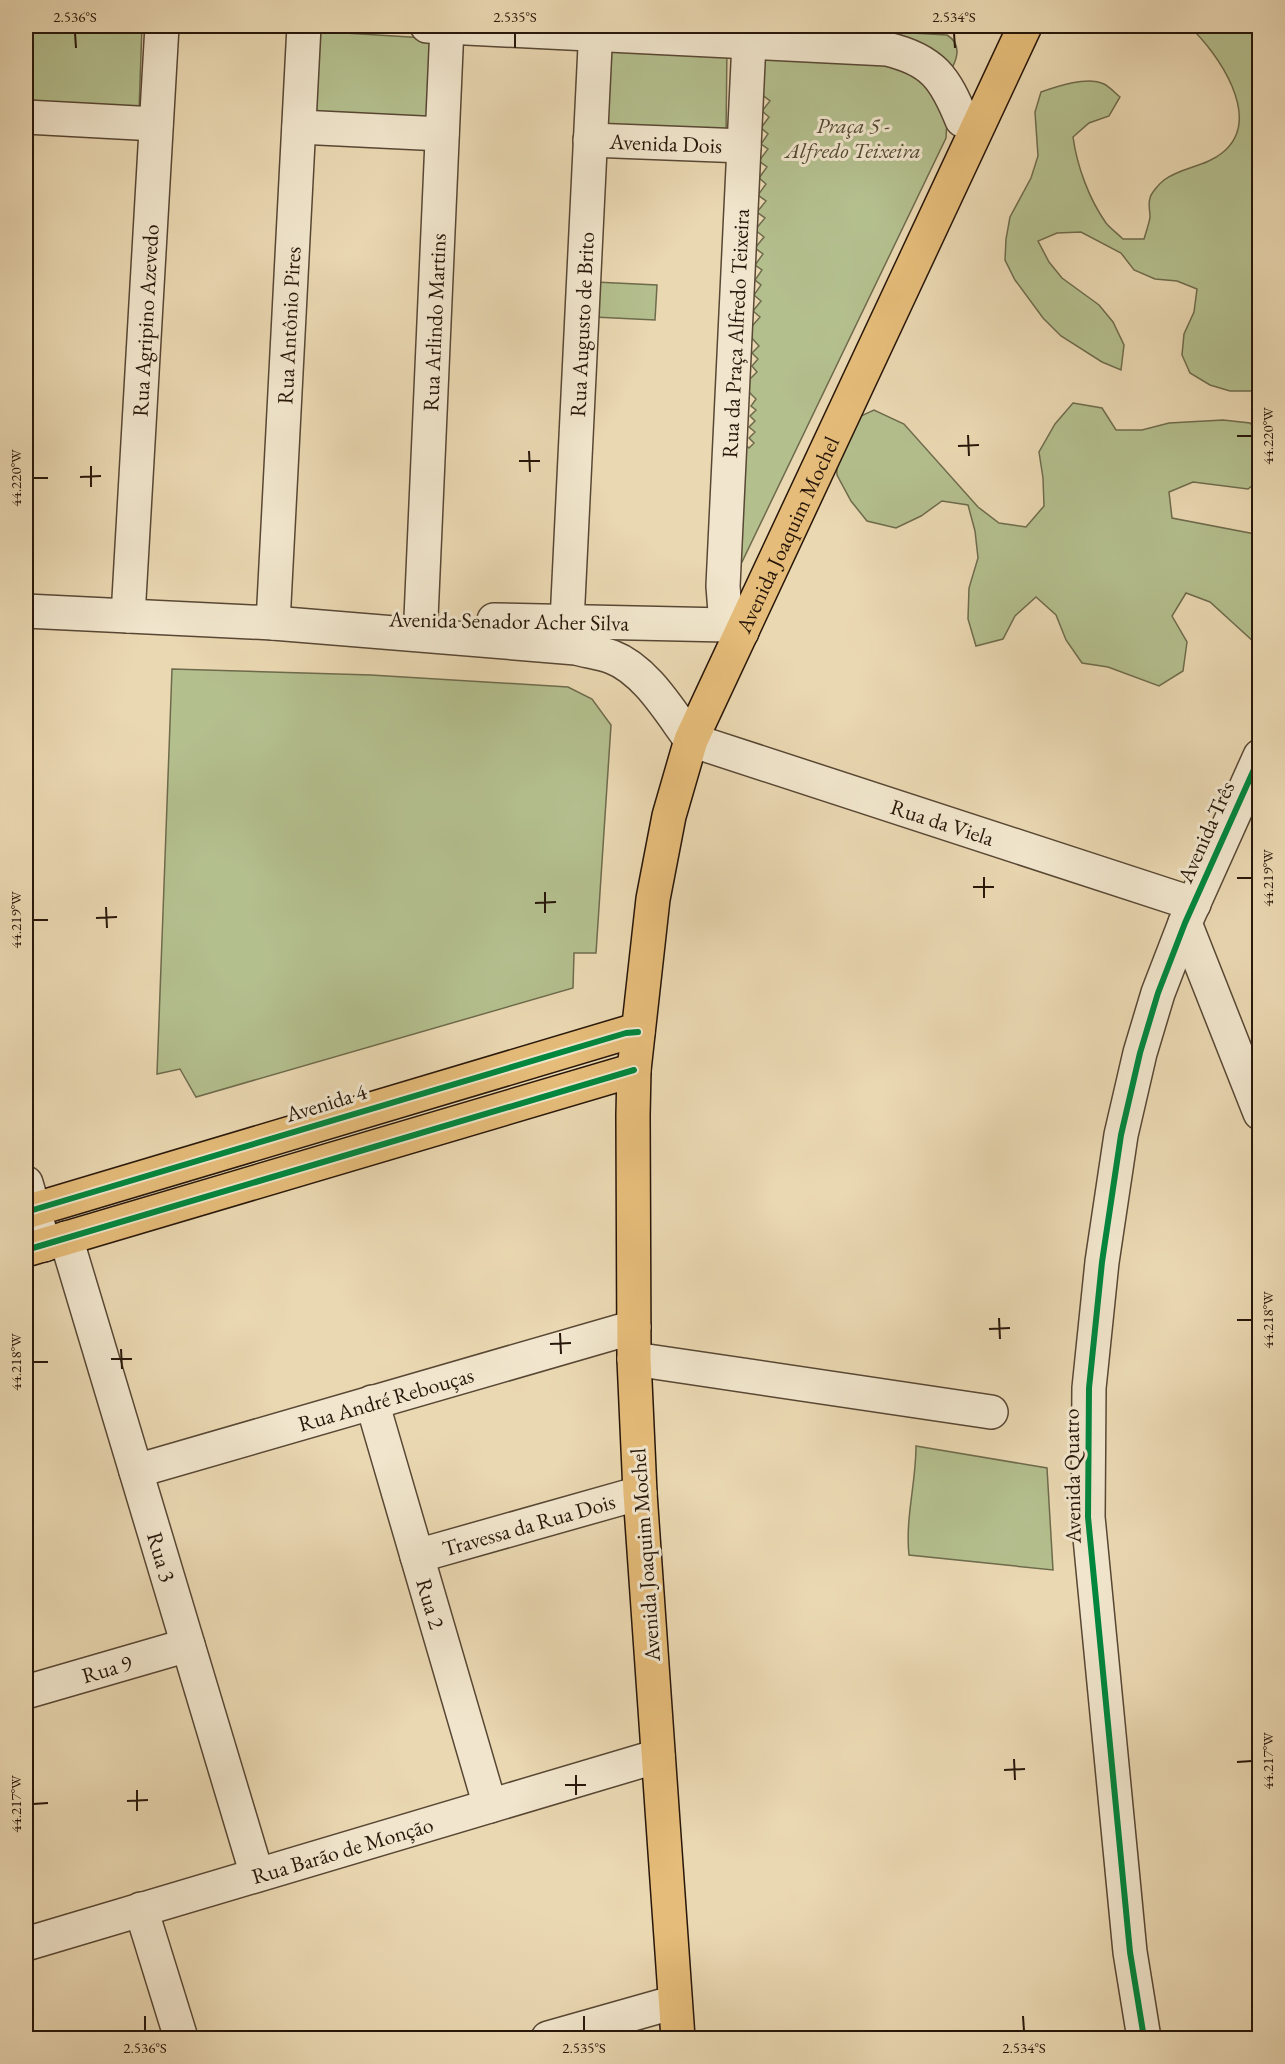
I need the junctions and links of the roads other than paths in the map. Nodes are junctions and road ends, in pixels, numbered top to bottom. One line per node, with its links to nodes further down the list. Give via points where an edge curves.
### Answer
1 (162, 26): 9 (street, Rua Agripino Azevedo)
2 (304, 26): 10 (street, Rua Antônio Pires)
3 (437, 26): 5 (street); 11 (street, Rua Arlindo Martins)
4 (1015, 28): 8 (main road, Avenida Joaquim Mochel); 19 (main road, Avenida Joaquim Mochel)
5 (587, 29): 6 (street); 12 (street, Rua Augusto de Brito)
6 (749, 42): 8 (street, via 887,49 915,57 929,65 946,84); 13 (street, Rua da Praça Alfredo Teixeira)
7 (26, 117): 9 (street)
8 (962, 120): 19 (main road, Avenida Joaquim Mochel)
9 (156, 124): 15 (street, Rua Agripino Azevedo)
10 (299, 127): 11 (street); 18 (street, Rua Antônio Pires)
11 (442, 135): 16 (street, Rua Arlindo Martins)
12 (590, 140): 13 (street, Avenida Dois); 17 (street, Rua Augusto de Brito)
13 (744, 146): 19 (street, Rua da Praça Alfredo Teixeira, via 723,586)
14 (33, 614): 15 (street, Avenida Senador Acher Silva)
15 (128, 616): 18 (street, Avenida Senador Acher Silva)
16 (421, 618): 17 (street, Avenida Senador Acher Silva); 18 (street, Avenida Senador Acher Silva)
17 (567, 622): 19 (street, Avenida Senador Acher Silva)
18 (273, 623): 20 (street, Avenida Senador Acher Silva, via 585,650 612,657 646,681)
19 (734, 628): 20 (main road, Avenida Joaquim Mochel)
20 (685, 732): 22 (street, Rua da Viela); 23 (main road, Avenida Joaquim Mochel)
21 (1260, 756): 22 (street, Avenida Três)
22 (1189, 913): 25 (street); 48 (street, Avenida Quatro, via 1158,993 1121,1136 1089,1388 1088,1517 1130,1952)
23 (632, 1032): 24 (main road, Avenida Joaquim Mochel); 26 (main road, Avenida 4)
24 (634, 1070): 27 (main road); 30 (main road, Avenida Joaquim Mochel)
25 (1260, 1113)
26 (312, 1126): 27 (main road); 28 (main road, Avenida 4)
27 (323, 1162): 29 (main road)
28 (28, 1201): 29 (street, Rua 3)
29 (45, 1244): 34 (street, Rua 3)
30 (634, 1327): 31 (main road, Avenida Joaquim Mochel); 32 (street, Rua André Rebouças)
31 (634, 1359): 33 (street); 35 (main road, Avenida Joaquim Mochel)
32 (372, 1402): 34 (street, Rua André Rebouças); 36 (street, Rua 2)
33 (991, 1412)
34 (136, 1471): 37 (street, Rua 3)
35 (640, 1493): 36 (street, Travessa da Rua Dois); 39 (main road, Avenida Joaquim Mochel)
36 (417, 1556): 40 (street, Rua 2)
37 (188, 1645): 38 (street, Rua 9); 41 (street, Rua 3)
38 (26, 1692)
39 (658, 1756): 40 (street, Rua Barão de Monção); 44 (main road, Avenida Joaquim Mochel)
40 (490, 1806): 41 (street, Rua Barão de Monção)
41 (257, 1875): 42 (street, Rua Barão de Monção)
42 (141, 1909): 43 (street, Rua Barão de Monção); 45 (street)
43 (26, 1944)
44 (675, 2002): 46 (street); 47 (main road, Avenida Joaquim Mochel)
45 (181, 2038)
46 (548, 2038)
47 (678, 2038)
48 (1144, 2038)

